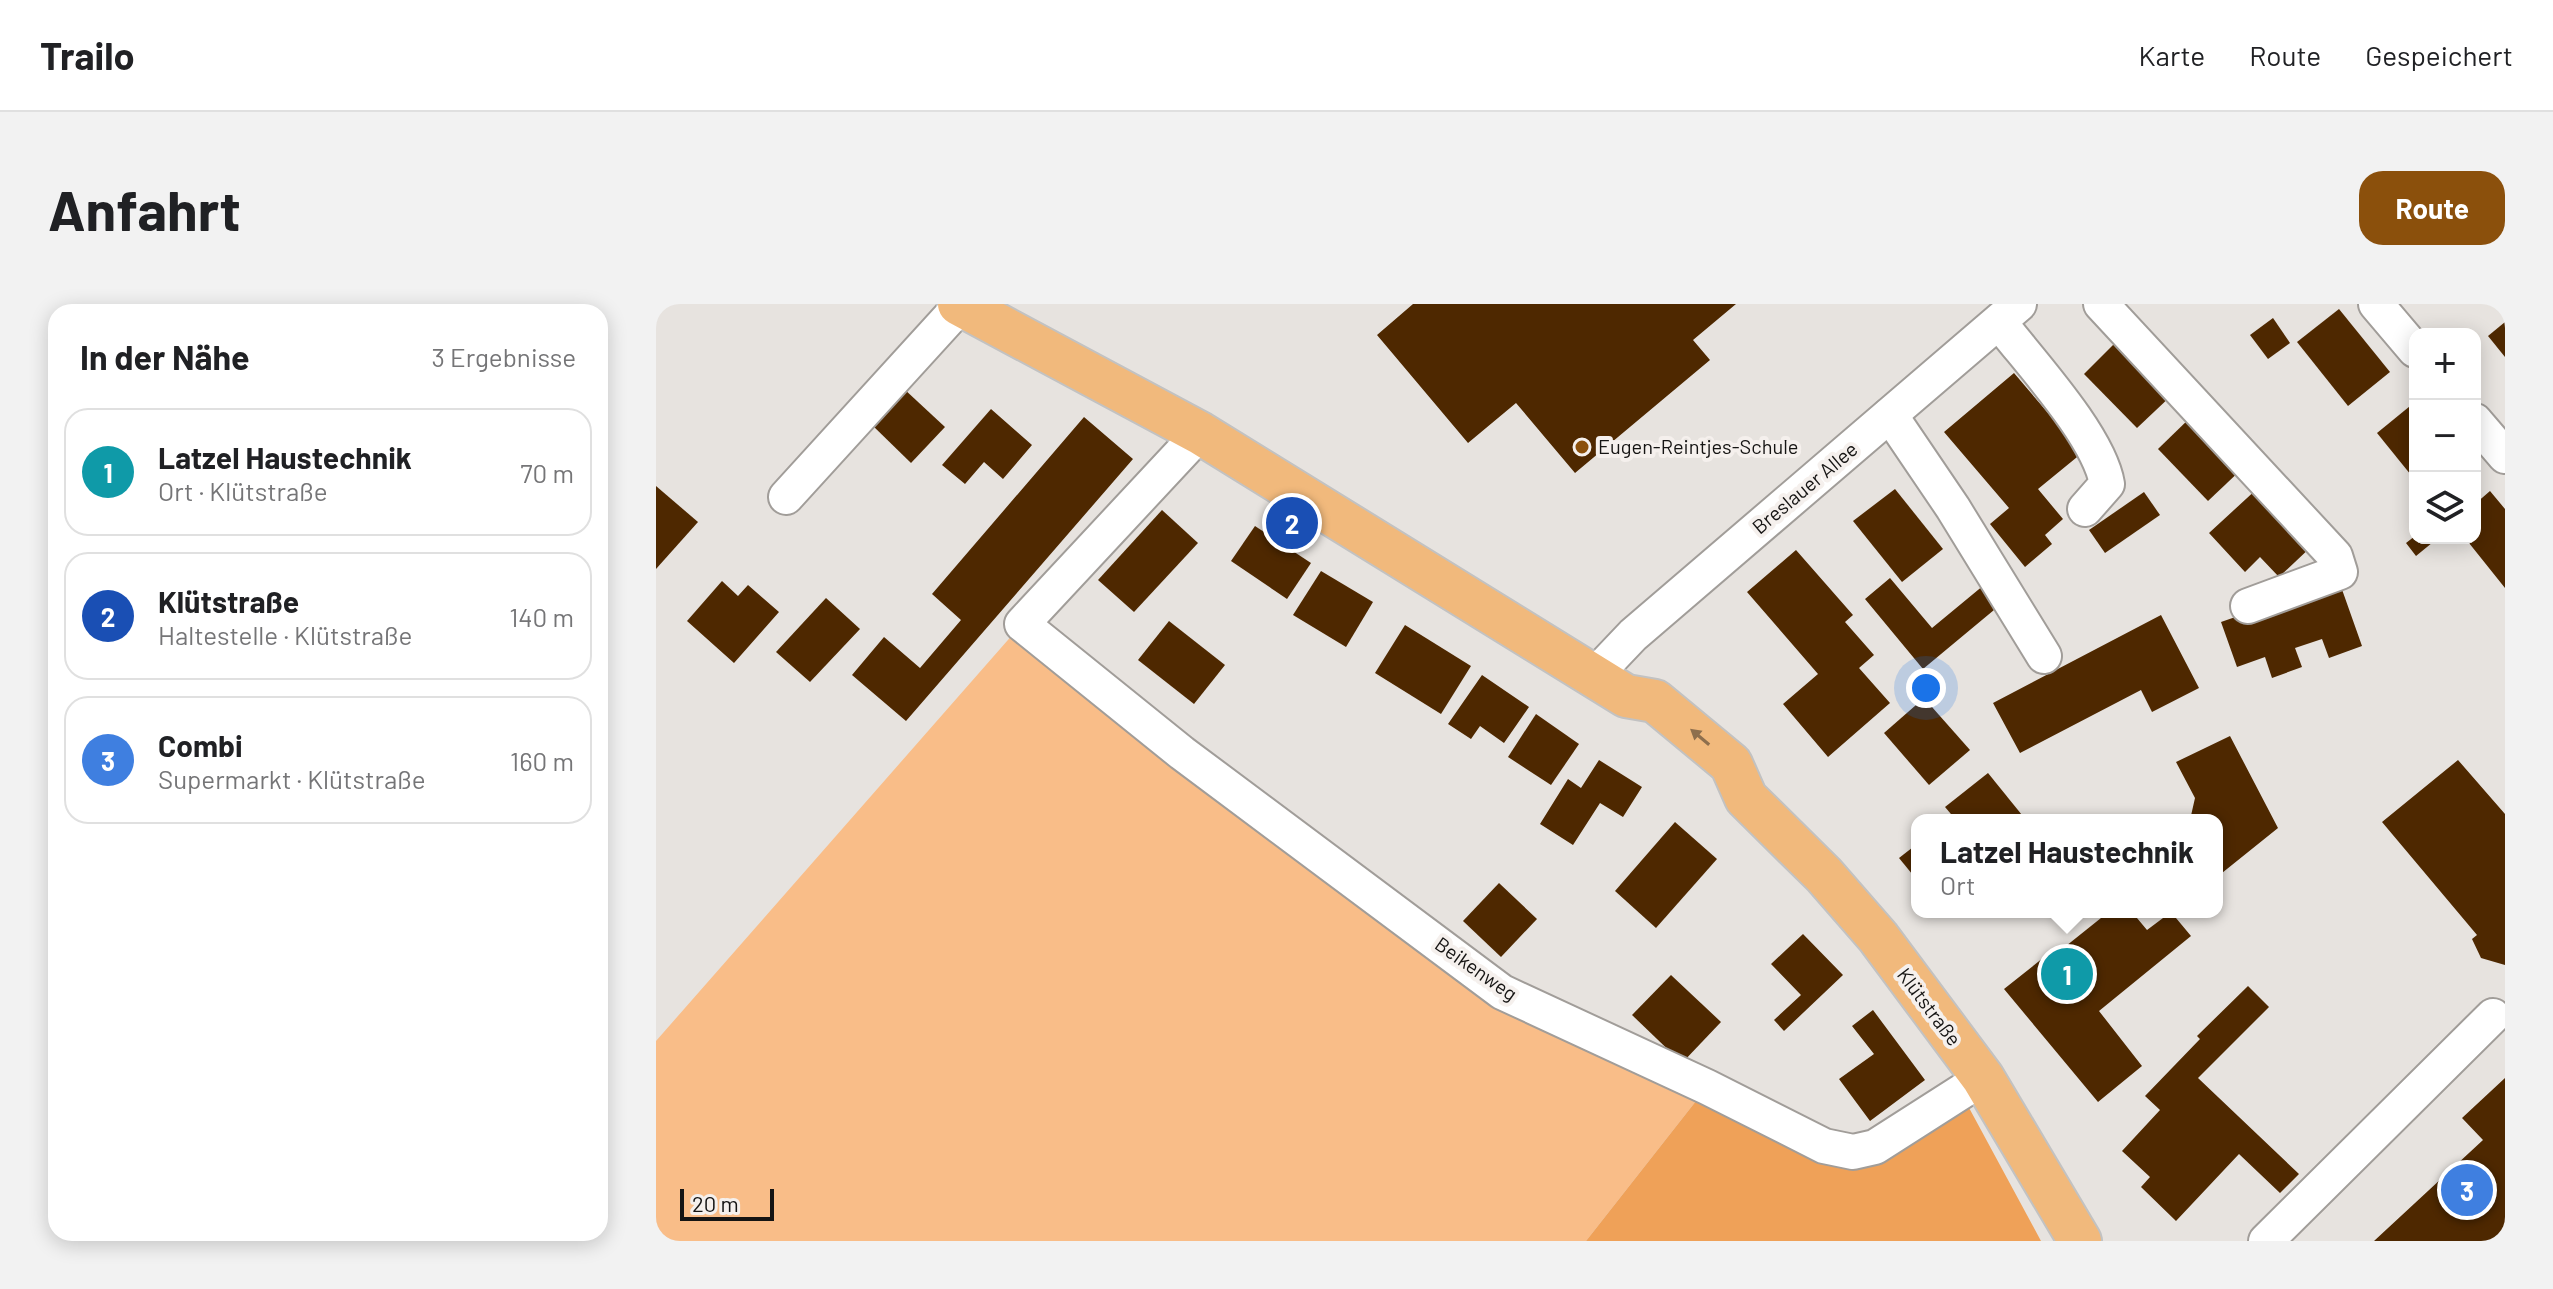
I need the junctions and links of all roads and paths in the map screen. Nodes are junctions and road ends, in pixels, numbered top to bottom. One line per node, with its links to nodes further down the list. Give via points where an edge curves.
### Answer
1 (2101, 304): 12 (street, via 2335,556 2340,572)
2 (2376, 304): 5 (street)
3 (960, 305): 8 (main road, Klütstraße); 10 (street)
4 (2009, 313): 6 (street, Breslauer Allee); 11 (street, via 2104,465 2107,484)
5 (2409, 343)
6 (1890, 415): 13 (street); 14 (street, Breslauer Allee, via 1633,635)
7 (2481, 428): 9 (street)
8 (1200, 433): 14 (main road, Klütstraße); 16 (street, Beikenweg, via 1022,624 1182,753 1502,992 1824,1146 1853,1152 1875,1147)
9 (2505, 456)
10 (786, 497)
11 (2085, 509)
12 (2248, 606)
13 (2044, 656)
14 (1610, 686): 16 (main road, Klütstraße, via 1655,701 1731,764 1746,798 1878,937)
15 (2494, 1024): 18 (street)
16 (1983, 1078): 17 (main road, Klütstraße)
17 (2080, 1241)
18 (2266, 1241)

